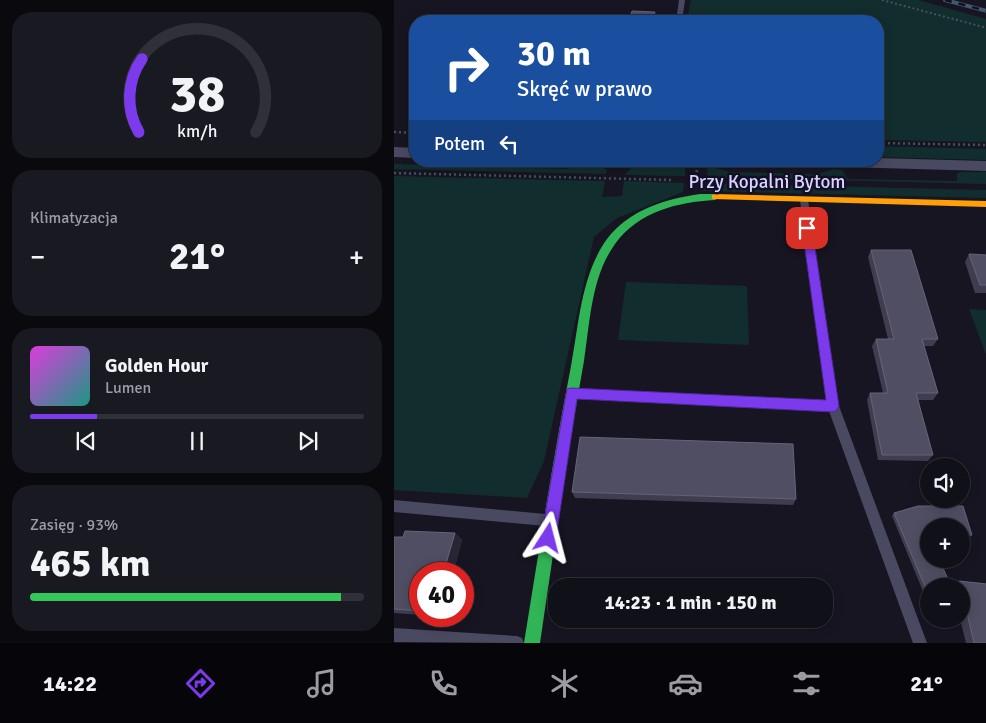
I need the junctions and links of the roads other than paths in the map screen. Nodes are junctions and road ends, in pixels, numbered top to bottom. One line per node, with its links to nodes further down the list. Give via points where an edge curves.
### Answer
1 (682, 0): 2 (lane)
2 (680, 15)
3 (394, 152): 4 (street)
4 (409, 152)
5 (884, 163): 6 (street)
6 (986, 166)
7 (804, 200): 8 (street, Przy Kopalni Bytom); 9 (street, Przy Kopalni Bytom, via 694,198 672,201 648,210 624,227 605,252 597,270); 10 (lane)
8 (986, 204)
9 (571, 393): 10 (lane); 12 (street, Przy Kopalni Bytom)
10 (833, 406): 16 (lane)
11 (394, 506): 12 (lane)
12 (551, 520): 15 (street, Przy Kopalni Bytom)
13 (394, 635): 14 (lane)
14 (517, 643)
15 (532, 643)
16 (920, 643)

